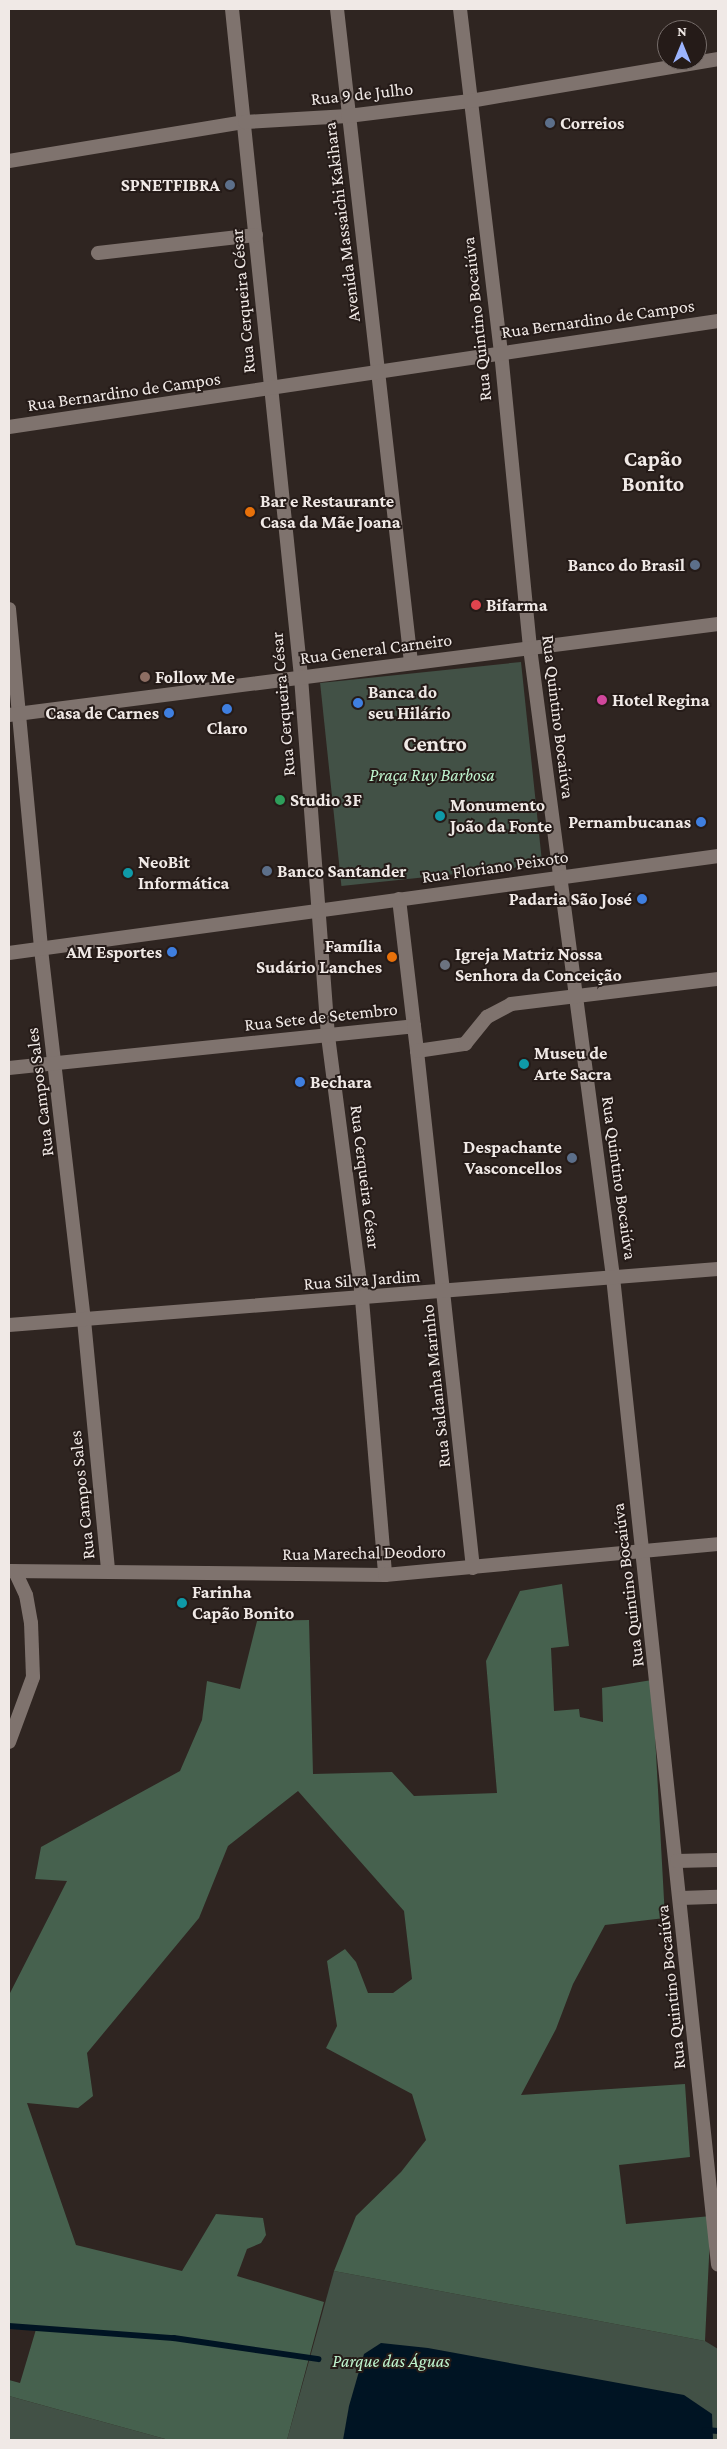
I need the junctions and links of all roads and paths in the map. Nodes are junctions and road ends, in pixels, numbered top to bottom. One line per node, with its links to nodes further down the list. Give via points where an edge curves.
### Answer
1 (232, 9): 7 (street, Rua Cerqueira César)
2 (337, 9): 6 (street, Avenida Massaichi Kakihara)
3 (460, 9): 5 (street, Rua Quintino Bocaiúva)
4 (718, 59): 5 (street, Rua 9 de Julho)
5 (470, 101): 6 (street, Rua 9 de Julho); 12 (street, Rua Quintino Bocaiúva)
6 (348, 116): 7 (street, Rua 9 de Julho); 13 (street, Avenida Massaichi Kakihara)
7 (245, 122): 8 (street, Rua 9 de Julho); 9 (street, Rua Cerqueira César)
8 (9, 161)
9 (256, 235): 10 (street); 14 (street, Rua Cerqueira César)
10 (98, 253)
11 (718, 321): 12 (street, Rua Bernardino de Campos)
12 (501, 352): 13 (street, Rua Bernardino de Campos); 18 (street, Rua Quintino Bocaiúva)
13 (378, 372): 14 (street, Rua Bernardino de Campos); 19 (street, Avenida Massaichi Kakihara)
14 (270, 390): 15 (street, Rua Bernardino de Campos); 20 (street, Rua Cerqueira César)
15 (9, 427)
16 (9, 609): 21 (street, Rua Campos Sales)
17 (718, 624): 18 (street, Rua General Carneiro)
18 (530, 648): 19 (street, Rua General Carneiro); 23 (street, Rua Quintino Bocaiúva)
19 (411, 663): 20 (street, Rua General Carneiro)
20 (301, 677): 21 (street, Rua General Carneiro); 25 (street, Rua Cerqueira César)
21 (14, 715): 26 (street, Rua Campos Sales)
22 (718, 856): 23 (street, Rua Floriano Peixoto)
23 (559, 877): 24 (street, Rua Floriano Peixoto); 29 (street, Rua Quintino Bocaiúva)
24 (399, 899): 25 (street, Rua Floriano Peixoto); 30 (street)
25 (318, 909): 26 (street, Rua Floriano Peixoto); 31 (street, Rua Cerqueira César)
26 (41, 949): 27 (street, Rua Floriano Peixoto); 33 (street, Rua Campos Sales)
27 (9, 953)
28 (718, 979): 29 (street)
29 (575, 998): 32 (street, via 499,1008 465,1044); 36 (street, Rua Quintino Bocaiúva)
30 (414, 1026): 31 (street, Rua Sete de Setembro); 32 (street, Rua Sete de Setembro)
31 (328, 1036): 33 (street, Rua Sete de Setembro); 38 (street, Rua Cerqueira César)
32 (417, 1051): 37 (street, Rua Saldanha Marinho)
33 (55, 1062): 34 (street, Rua Sete de Setembro); 39 (street, Rua Campos Sales)
34 (9, 1068)
35 (718, 1269): 36 (street, Rua Silva Jardim)
36 (613, 1277): 37 (street, Rua Silva Jardim); 42 (street, Rua Quintino Bocaiúva)
37 (445, 1292): 38 (street, Rua Silva Jardim); 43 (street, Rua Saldanha Marinho)
38 (362, 1298): 39 (street, Rua Silva Jardim); 46 (street, Rua Cerqueira César)
39 (84, 1320): 40 (street, Rua Silva Jardim); 45 (street, Rua Campos Sales)
40 (9, 1325)
41 (718, 1544): 42 (street, Rua Marechal Deodoro)
42 (644, 1552): 43 (street, Rua Marechal Deodoro); 49 (street, Rua Quintino Bocaiúva)
43 (473, 1568): 46 (street, Rua Marechal Deodoro)
44 (12, 1571): 45 (street, Rua Marechal Deodoro); 47 (street, via 26,1596 31,1623 33,1677)
45 (108, 1571): 46 (street, Rua Marechal Deodoro)
46 (385, 1575)
47 (9, 1742)
48 (718, 1860): 49 (street)
49 (678, 1861): 51 (street, Rua Quintino Bocaiúva)
50 (718, 1897): 51 (street)
51 (681, 1898): 52 (street, Rua Quintino Bocaiúva)
52 (718, 2264)

